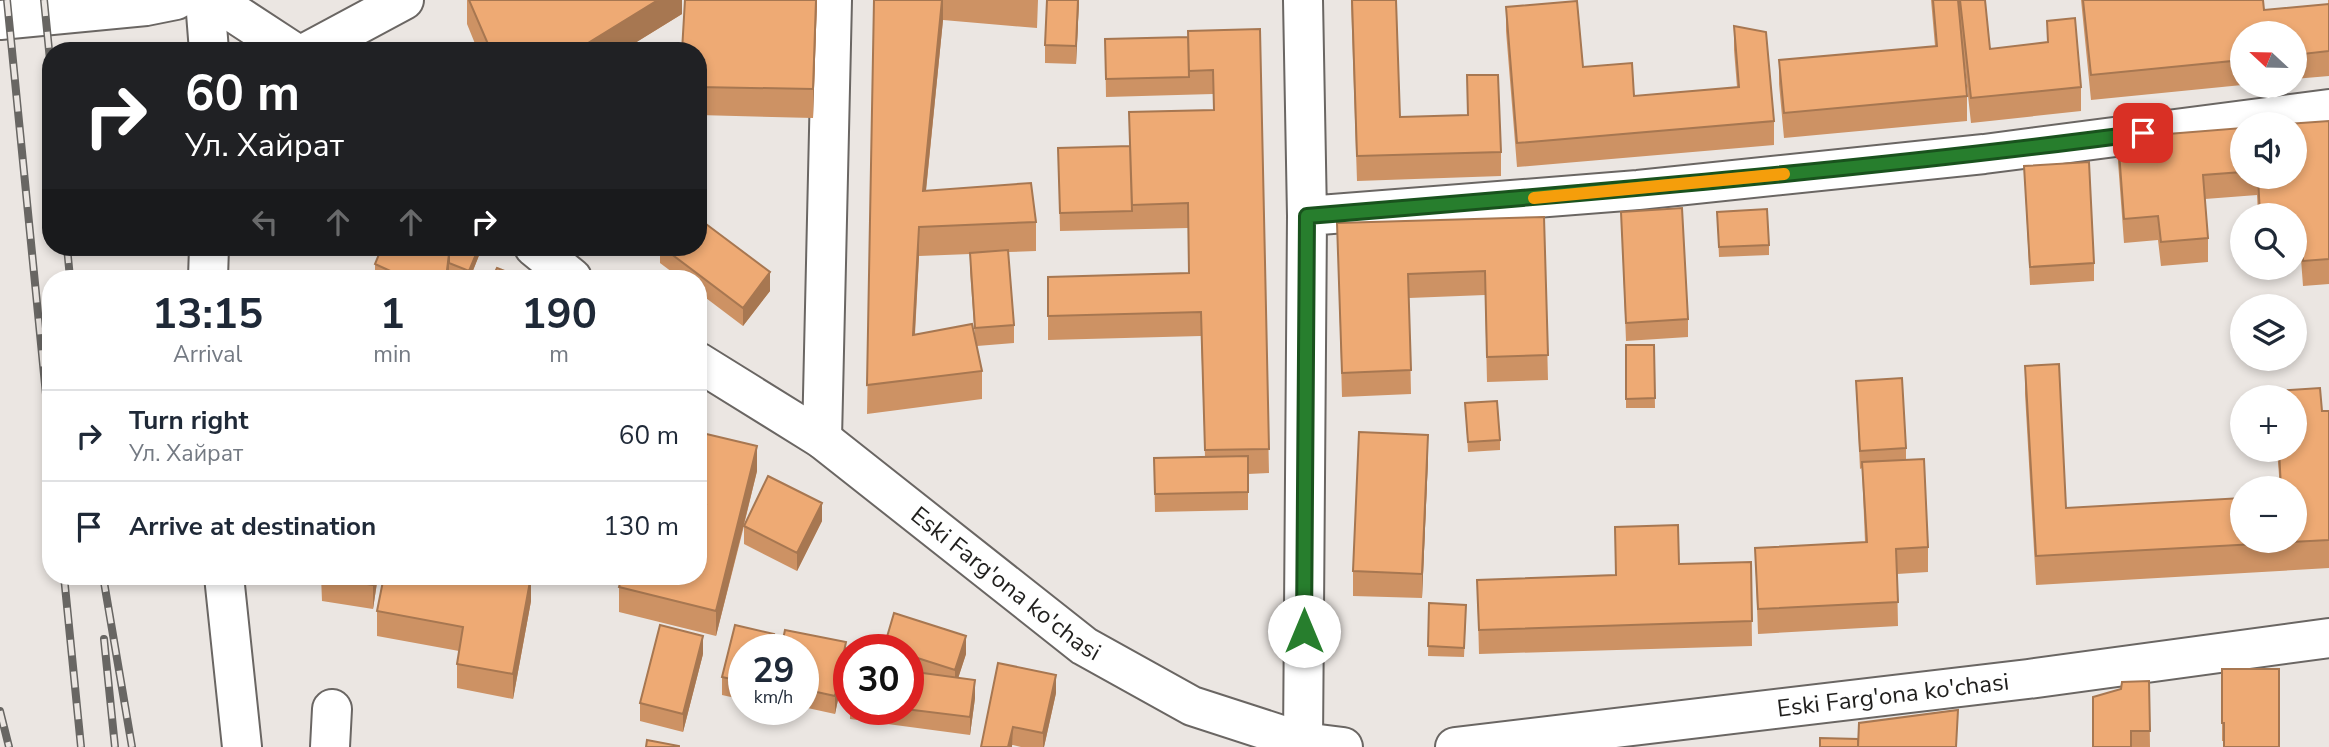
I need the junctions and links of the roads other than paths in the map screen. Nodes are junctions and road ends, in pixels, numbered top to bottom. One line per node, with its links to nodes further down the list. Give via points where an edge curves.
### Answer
1 (176, 0): 7 (street)
2 (205, 0): 8 (street)
3 (214, 0): 9 (street)
4 (404, 0): 10 (street)
5 (832, 0): 16 (street)
6 (1303, 0): 12 (street)
7 (0, 20)
8 (208, 42)
9 (278, 42)
10 (326, 42)
11 (2329, 108): 12 (street, via 1984,154 1638,190)
12 (1307, 216): 20 (street)
13 (545, 256): 14 (street)
14 (562, 270)
15 (707, 368): 16 (street, Eski Farg'ona ko'chasi)
16 (822, 439): 20 (street, Eski Farg'ona ko'chasi, via 1084,646 1192,706)
17 (225, 585): 21 (street)
18 (2329, 638): 24 (street, Eski Farg'ona ko'chasi)
19 (332, 709): 22 (street)
20 (1303, 742): 23 (street, Eski Farg'ona ko'chasi)
21 (242, 747)
22 (330, 747)
23 (1343, 747)
24 (1455, 747)

